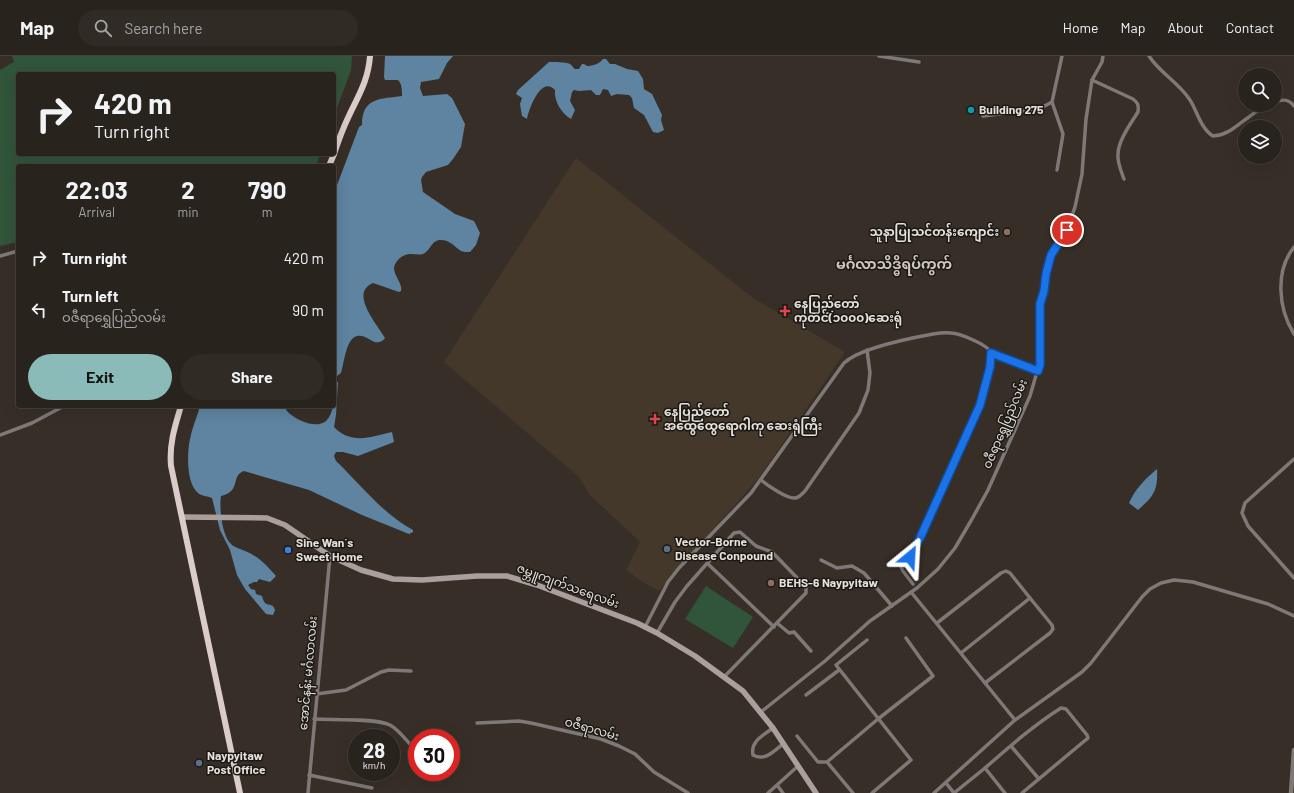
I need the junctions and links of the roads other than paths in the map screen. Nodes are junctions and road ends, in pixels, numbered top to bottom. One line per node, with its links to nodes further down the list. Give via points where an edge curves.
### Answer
1 (370, 56): 13 (highway, via 363,87)
2 (879, 56): 6 (street)
3 (1062, 56): 9 (street)
4 (1103, 56): 7 (street, ဝဇီရာရွှေပြည်လမ်း)
5 (1149, 56): 11 (street, via 1181,88 1206,131 1213,136 1228,133)
6 (919, 62)
7 (1092, 80): 15 (street, via 1138,103 1138,112 1122,140 1118,153); 22 (street, ဝဇီရာရွှေပြည်လမ်း, via 1082,174 1075,206 1067,230 1051,255 1040,304)
8 (1282, 100): 10 (street, via 1291,102)
9 (1052, 102): 12 (street, via 1039,109); 14 (street, via 1063,134)
10 (1294, 106)
11 (1257, 112)
12 (983, 116)
13 (336, 148)
14 (1057, 170)
15 (1124, 179)
16 (1294, 247): 19 (street, via 1284,269 1281,286 1281,301)
17 (16, 252): 18 (street)
18 (0, 256)
19 (1294, 334)
20 (867, 350): 21 (street, via 921,336 953,332 988,348); 27 (street, via 844,363); 27 (street, via 870,373 868,390 859,413 805,491 800,496 791,498)
21 (991, 353): 22 (street); 35 (street, via 980,405 920,538 910,557 900,565)
22 (1038, 371): 36 (street, ဝဇီရာရွှေပြည်လမ်း, via 1030,396 988,490 972,519 938,569)
23 (60, 408): 25 (street, via 32,424)
24 (180, 408): 28 (highway, via 170,452)
25 (0, 435)
26 (1294, 459): 33 (street, via 1245,503 1242,513 1248,526)
27 (761, 480): 43 (street, via 751,494 679,568 668,582)
28 (182, 517): 29 (main road, ဇမ္ဘူကျက်သရေလမ်း, via 267,518 285,525); 74 (highway)
29 (330, 556): 43 (main road, ဇမ္ဘူကျက်သရေလမ်း, via 361,570 393,579 506,576 537,585); 53 (street, အောင်နန်း မင်္ဂလာလမ်း)
30 (821, 560): 38 (street, via 837,568 852,566 864,573)
31 (707, 563): 40 (street, via 734,533 740,532 756,546 772,552 806,587 806,594); 42 (street); 44 (street, via 675,602)
32 (1294, 570): 33 (street)
33 (1290, 574): 34 (street)
34 (1294, 578)
35 (913, 584)
36 (911, 592): 38 (street, ဝဇီရာရွှေပြည်လမ်း); 41 (street)
37 (1030, 598): 41 (street, via 1006,571); 48 (street); 52 (street, via 1053,629)
38 (892, 606): 55 (street, ဝဇီရာရွှေပြည်လမ်း, via 870,621)
39 (1294, 616): 58 (street, via 1268,604 1193,582 1161,582 1142,597 1082,672)
40 (777, 623): 42 (street); 47 (street, via 789,633 794,632)
41 (937, 623): 48 (street)
42 (774, 626): 51 (street)
43 (645, 627): 44 (main road, ဇမ္ဘူကျက်သရေလမ်း)
44 (657, 633): 51 (main road, ဇမ္ဘူကျက်သရေလမ်း)
45 (906, 638): 57 (street, via 934,676)
46 (867, 640): 49 (street, via 836,665)
47 (812, 651)
48 (960, 653): 52 (street)
49 (839, 670): 54 (street); 57 (street)
50 (411, 671): 53 (street, via 389,670 346,690)
51 (724, 677): 55 (main road, ဇမ္ဘူကျက်သရေလမ်း, via 743,691)
52 (985, 683): 58 (street)
53 (316, 694): 56 (street, အောင်နန်း မင်္ဂလာလမ်း)
54 (806, 695)
55 (761, 712): 60 (main road, ဇမ္ဘူကျက်သရေလမ်း)
56 (314, 719): 62 (street, via 372,721 389,725); 69 (street, အောင်နန်း မင်္ဂလာလမ်း)
57 (878, 719): 66 (street); 81 (street, via 911,760)
58 (1015, 720): 71 (street)
59 (477, 724): 76 (street, ဝဇီရာလမ်း, via 518,721 601,739 635,754 654,772)
60 (773, 728): 63 (main road, ဇမ္ဘူကျက်သရေလမ်း); 63 (street, via 753,744 753,755 758,758 766,757)
61 (798, 736): 66 (street, via 818,762)
62 (408, 741)
63 (784, 743): 67 (main road, ဇမ္ဘူကျက်သရေလမ်း)
64 (1011, 746): 68 (street); 70 (street); 70 (street, via 1053,713 1061,708 1066,709 1088,738)
65 (1294, 750): 86 (street)
66 (827, 762): 80 (street)
67 (798, 766): 72 (street); 79 (main road, ဇမ္ဘူကျက်သရေလမ်း)
68 (985, 768): 83 (street); 84 (street)
69 (309, 774): 73 (street); 75 (street, အောင်နန်း မင်္ဂလာလမ်း)
70 (1039, 779): 85 (street)
71 (946, 783): 82 (street); 83 (street)
72 (776, 785): 77 (street); 78 (street)
73 (372, 788)
74 (240, 793)
75 (308, 793)
76 (688, 793)
77 (768, 793)
78 (782, 793)
79 (816, 793)
80 (853, 793)
81 (872, 793)
82 (934, 793)
83 (954, 793)
84 (1005, 793)
85 (1022, 793)
86 (1291, 793)

